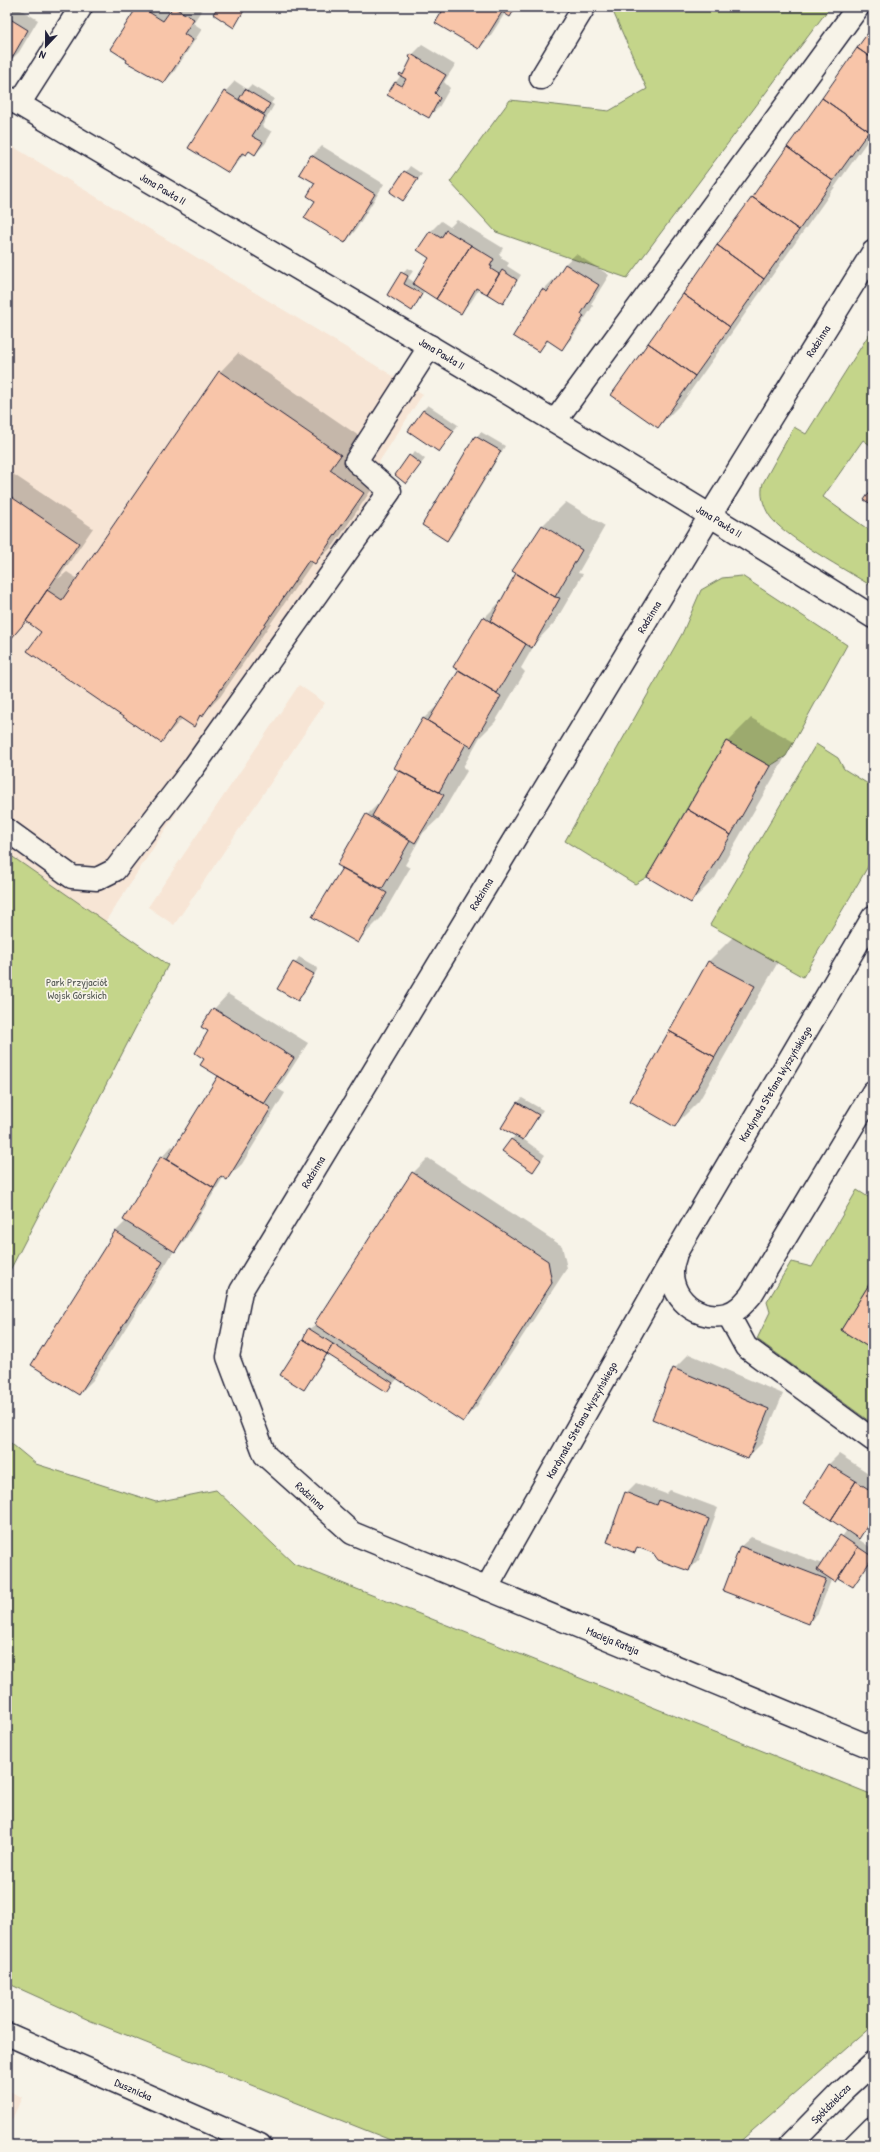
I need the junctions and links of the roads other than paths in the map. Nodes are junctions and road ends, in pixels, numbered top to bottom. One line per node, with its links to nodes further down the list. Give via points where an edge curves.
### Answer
1 (82, 7): 5 (street)
2 (584, 7): 4 (street)
3 (858, 7): 8 (street)
4 (541, 78)
5 (13, 100): 7 (street, Jana Pawła II)
6 (873, 252): 9 (street, Rodzinna)
7 (430, 346): 8 (street, Jana Pawła II); 11 (street, via 356,461 390,491 191,771 116,870 97,879 72,876)
8 (555, 421): 9 (street, Jana Pawła II)
9 (711, 514): 10 (street, Jana Pawła II); 17 (street, Rodzinna, via 241,1291 228,1357 265,1455)
10 (873, 617)
11 (7, 830)
12 (873, 917): 14 (street, Kardynała Stefana Wyszyńskiego)
13 (873, 1092): 15 (street, via 751,1295 741,1306)
14 (677, 1251): 15 (street, Kardynała Stefana Wyszyńskiego, via 672,1264 672,1279 676,1293 686,1305 699,1313 713,1316); 18 (street, Kardynała Stefana Wyszyńskiego)
15 (728, 1314): 16 (street, via 746,1347)
16 (873, 1440)
17 (352, 1533): 18 (street, Macieja Rataja)
18 (486, 1589): 19 (street, Macieja Rataja)
19 (873, 1748)
20 (7, 2034): 23 (street, Dusznicka)
21 (873, 2063): 24 (street, Spółdzielcza)
22 (873, 2127): 25 (street)
23 (260, 2145)
24 (790, 2145)
25 (855, 2145)

